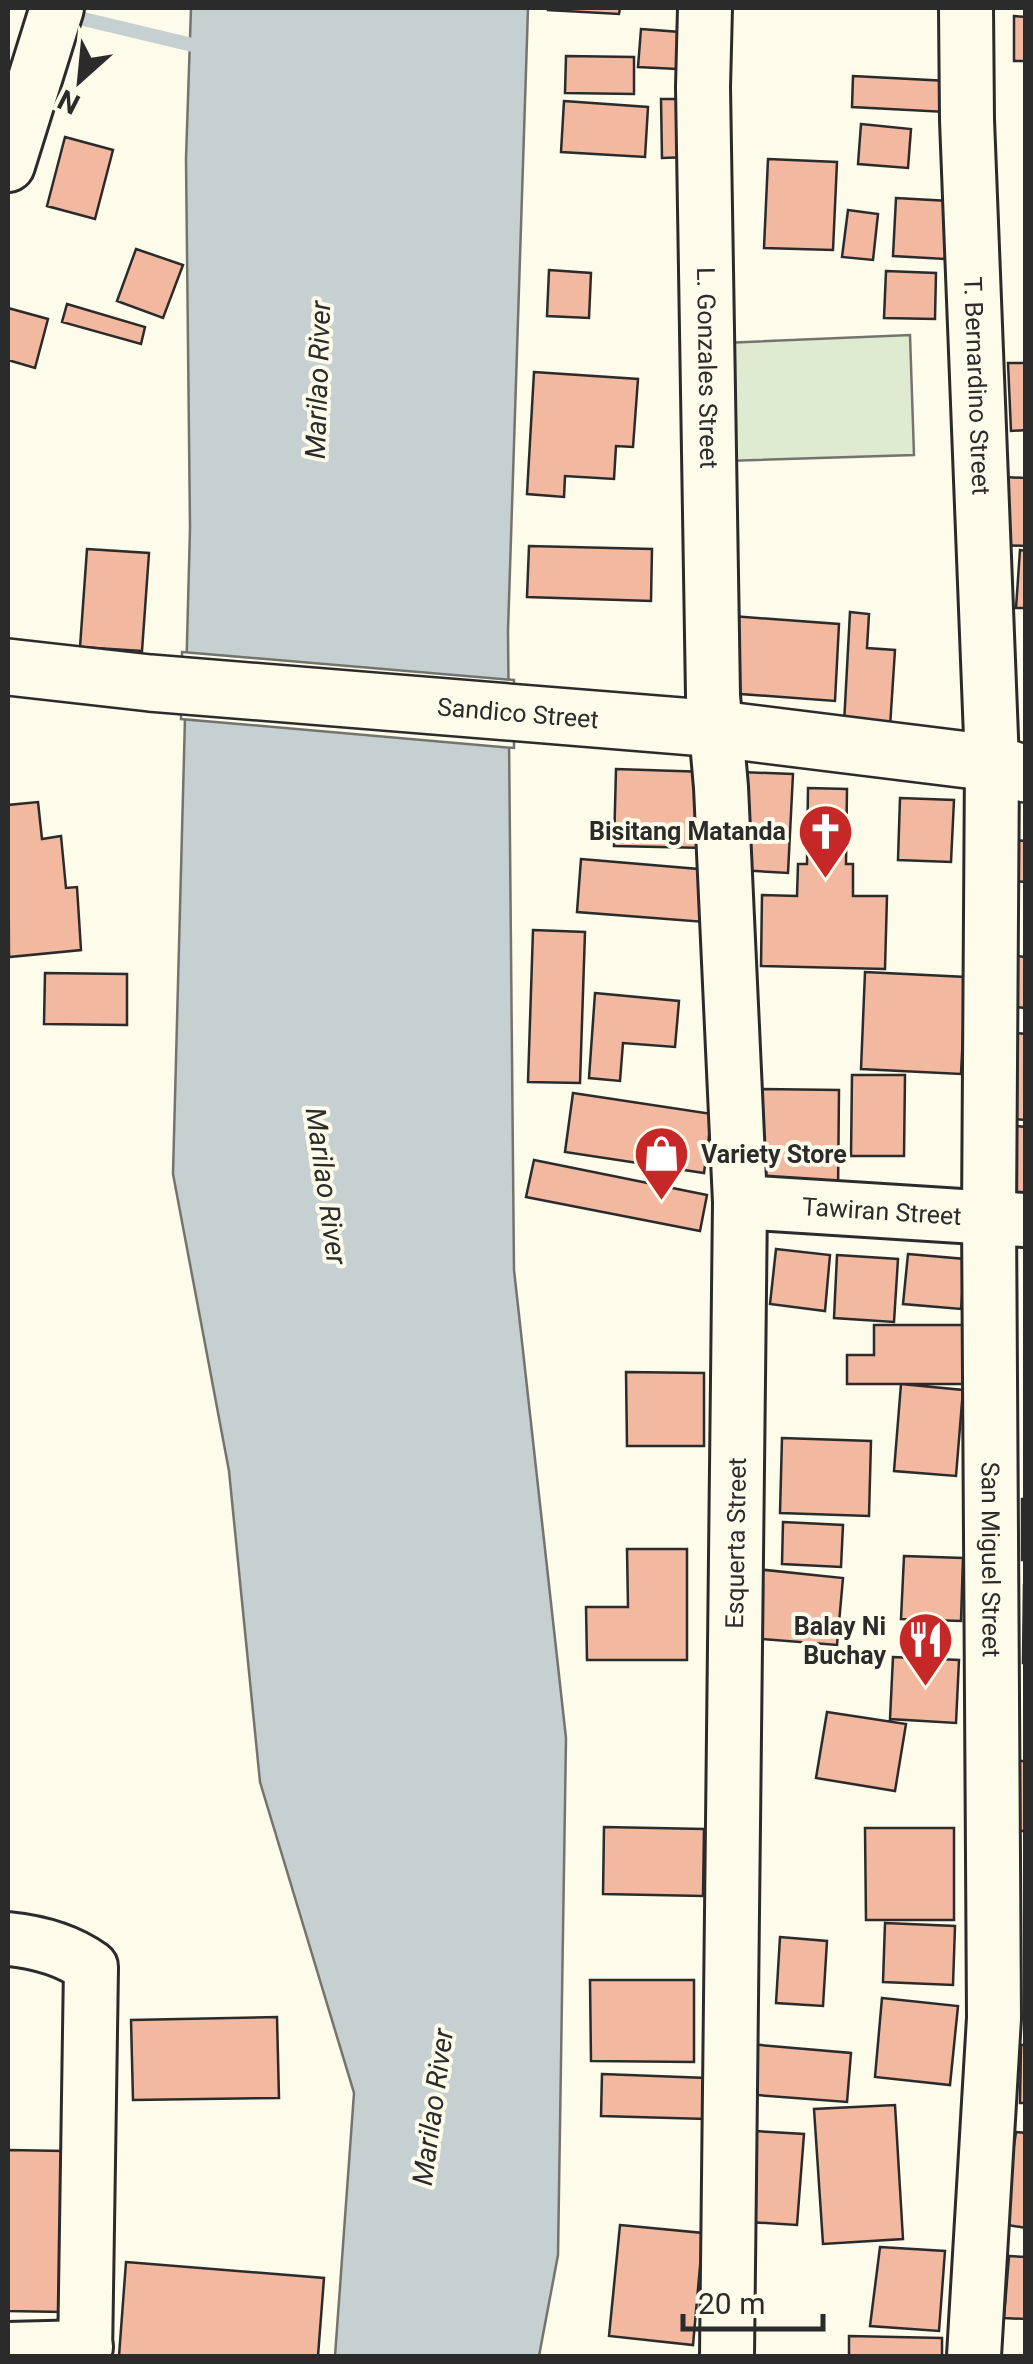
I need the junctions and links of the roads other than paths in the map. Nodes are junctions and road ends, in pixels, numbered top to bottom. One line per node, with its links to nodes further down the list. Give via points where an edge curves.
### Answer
1 (57, 8): 4 (street)
2 (706, 8): 6 (street, L. Gonzales Street)
3 (966, 8): 7 (street, T. Bernardino Street, via 967,120)
4 (8, 165)
5 (8, 667): 6 (main road, Sandico Street)
6 (718, 730): 7 (main road, Sandico Street); 8 (street, Esquerta Street)
7 (1009, 769): 9 (street, San Miguel Street)
8 (740, 1202): 9 (street, Tawiran Street); 14 (street, Esquerta Street)
9 (1007, 1219): 11 (street, San Miguel Street)
10 (8, 1939): 13 (street, via 37,1942 92,1966)
11 (1010, 2020): 15 (street, San Miguel Street)
12 (8, 2348): 13 (street)
13 (86, 2352)
14 (727, 2356)
15 (974, 2356)

